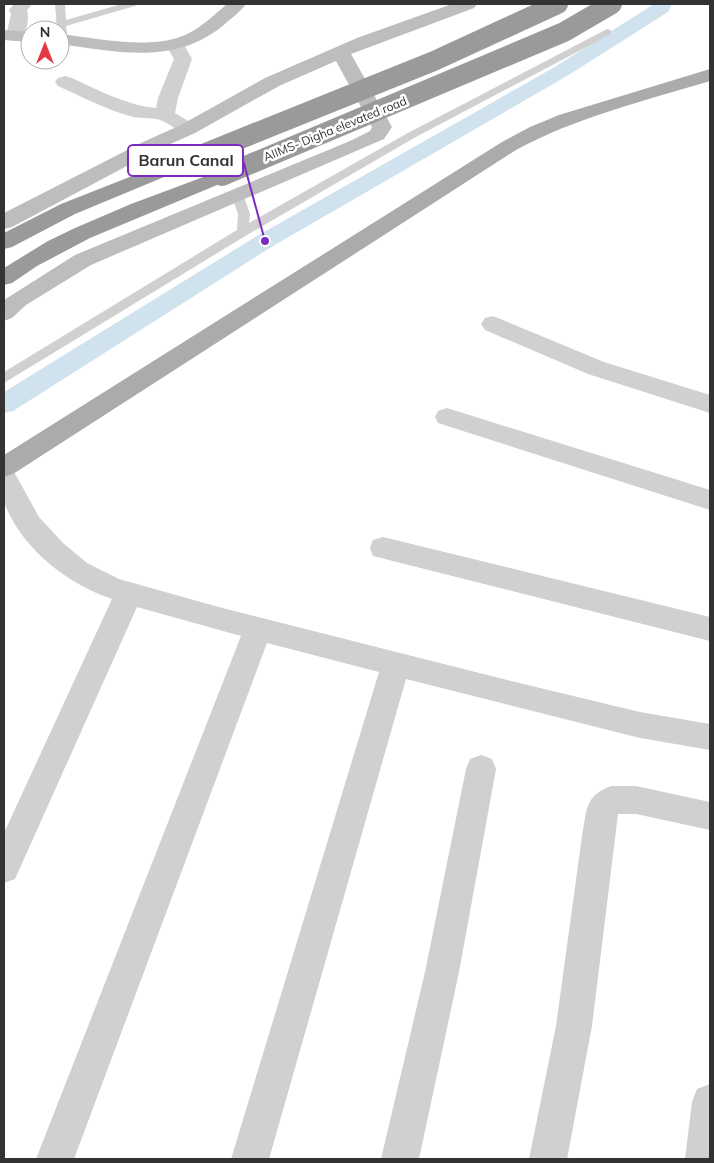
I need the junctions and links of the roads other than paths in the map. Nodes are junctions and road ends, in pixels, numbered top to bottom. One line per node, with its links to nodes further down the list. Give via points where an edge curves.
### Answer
1 (23, 4): 11 (street, via 18,10)
2 (60, 4): 8 (lane)
3 (132, 4): 9 (lane)
4 (237, 4): 13 (street, via 200,34)
5 (468, 4): 14 (street)
6 (558, 4): 22 (highway, AIIMS- Digha elevated road, bridge, via 434,61 68,210)
7 (612, 4): 23 (highway, AIIMS- Digha elevated road, bridge, via 564,32 514,54 85,232)
8 (61, 20)
9 (70, 31)
10 (607, 32): 21 (lane, via 410,136)
11 (16, 36)
12 (70, 36): 13 (street, via 138,46)
13 (175, 45): 17 (street, via 183,59)
14 (340, 52): 18 (street, via 272,82); 19 (street, via 382,127 377,134)
15 (710, 75): 29 (main road, via 566,119 509,146)
16 (65, 82): 17 (street, via 117,106)
17 (165, 115): 18 (street)
18 (188, 129): 20 (street)
19 (237, 194): 21 (lane, via 244,214); 24 (street, via 83,260 18,300)
20 (4, 222)
21 (244, 232): 26 (lane)
22 (4, 242)
23 (4, 278)
24 (4, 314)
25 (494, 324): 27 (street, via 596,368)
26 (4, 378)
27 (710, 404)
28 (447, 417): 31 (street)
29 (4, 467)
30 (4, 477): 33 (street, via 30,524 53,552 76,571)
31 (710, 500)
32 (383, 548): 35 (street)
33 (129, 593): 34 (street); 40 (street)
34 (258, 628): 36 (street); 42 (street)
35 (710, 629)
36 (396, 664): 37 (street, via 640,725); 43 (street)
37 (710, 737)
38 (482, 769): 44 (street, via 444,963)
39 (710, 816): 45 (street, via 621,798 604,806 574,1026)
40 (4, 868)
41 (710, 1102): 46 (street)
42 (55, 1159)
43 (250, 1159)
44 (400, 1159)
45 (548, 1159)
46 (704, 1159)

